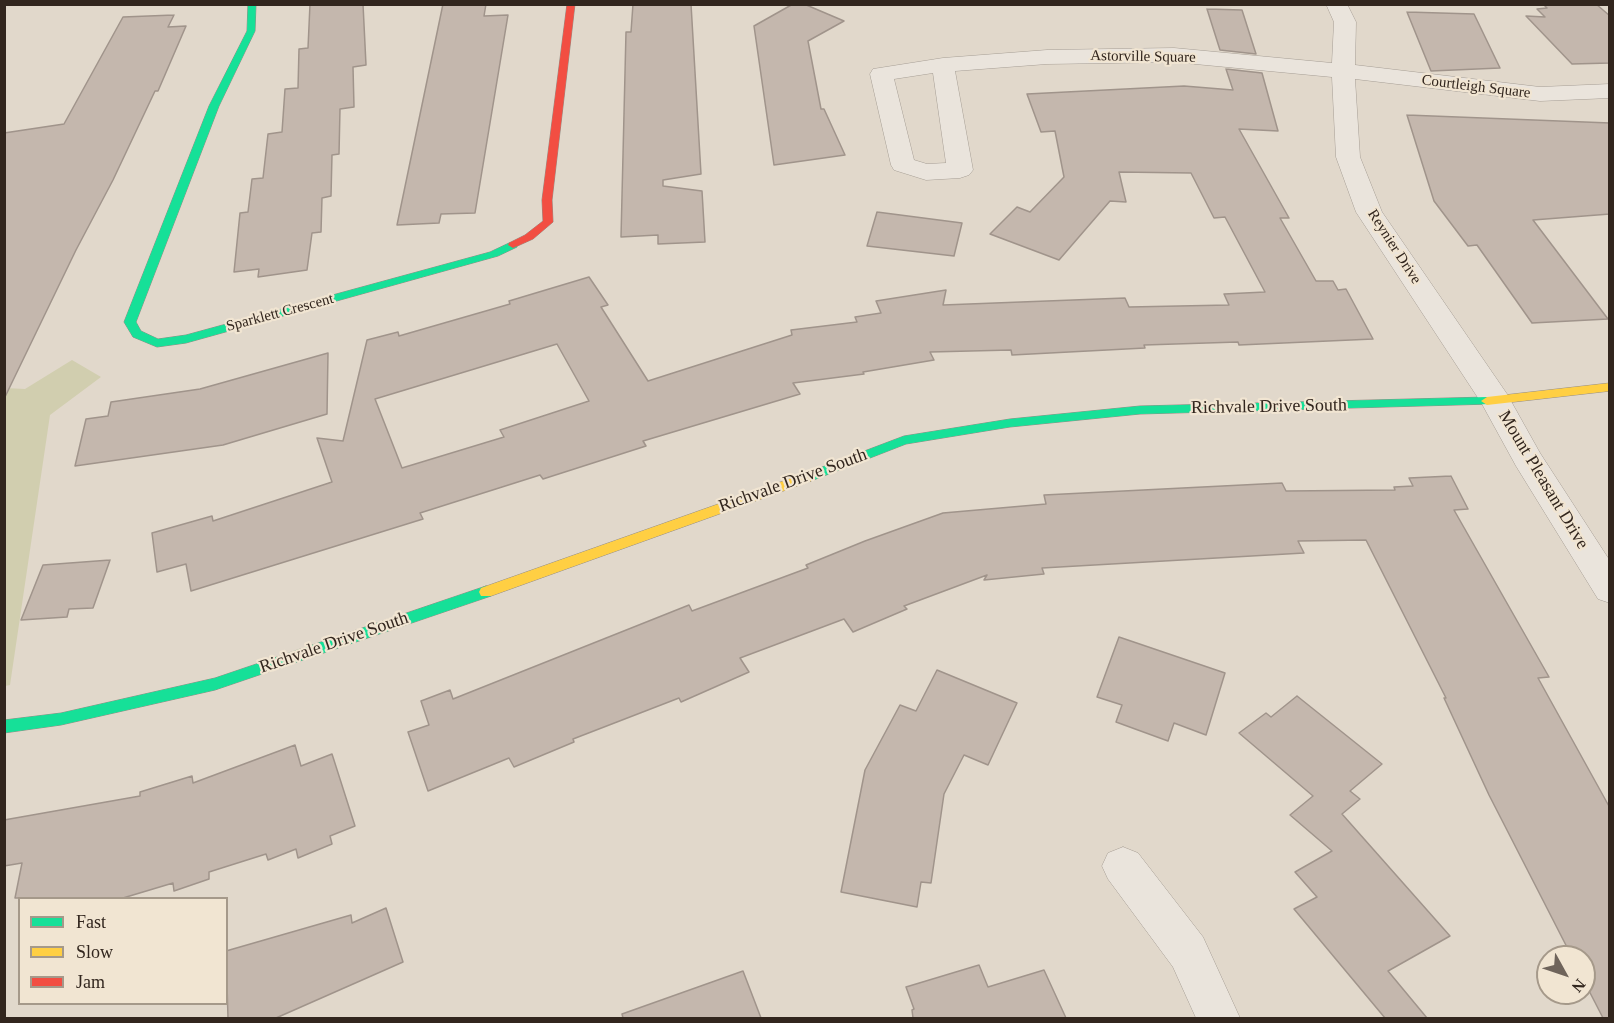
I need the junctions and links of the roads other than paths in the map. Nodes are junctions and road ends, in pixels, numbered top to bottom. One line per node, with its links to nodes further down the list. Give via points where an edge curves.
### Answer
1 (252, 4): 2 (street, Sparklett Crescent, via 251,31 214,106 130,322 137,334 157,343 186,339 494,254 529,237 548,222 547,200)
2 (571, 4)
3 (1336, 4): 5 (street, Reynier Drive, via 1345,22)
4 (943, 65): 4 (street, Astorville Square, via 881,74 903,165 926,172 960,170); 5 (street, Astorville Square, via 1047,57 1174,55)
5 (1343, 71): 6 (street, Courtleigh Square, via 1540,94); 8 (street, Reynier Drive, via 1348,157 1369,212)
6 (1610, 91)
7 (1610, 387): 8 (street, Richvale Drive South)
8 (1496, 401): 9 (street, Mount Pleasant Drive); 10 (street, Richvale Drive South, via 1140,410 1010,423 904,440 785,486 215,684)
9 (1610, 590)
10 (4, 727)
11 (1123, 866): 12 (street, via 1188,952)
12 (1218, 1018)

